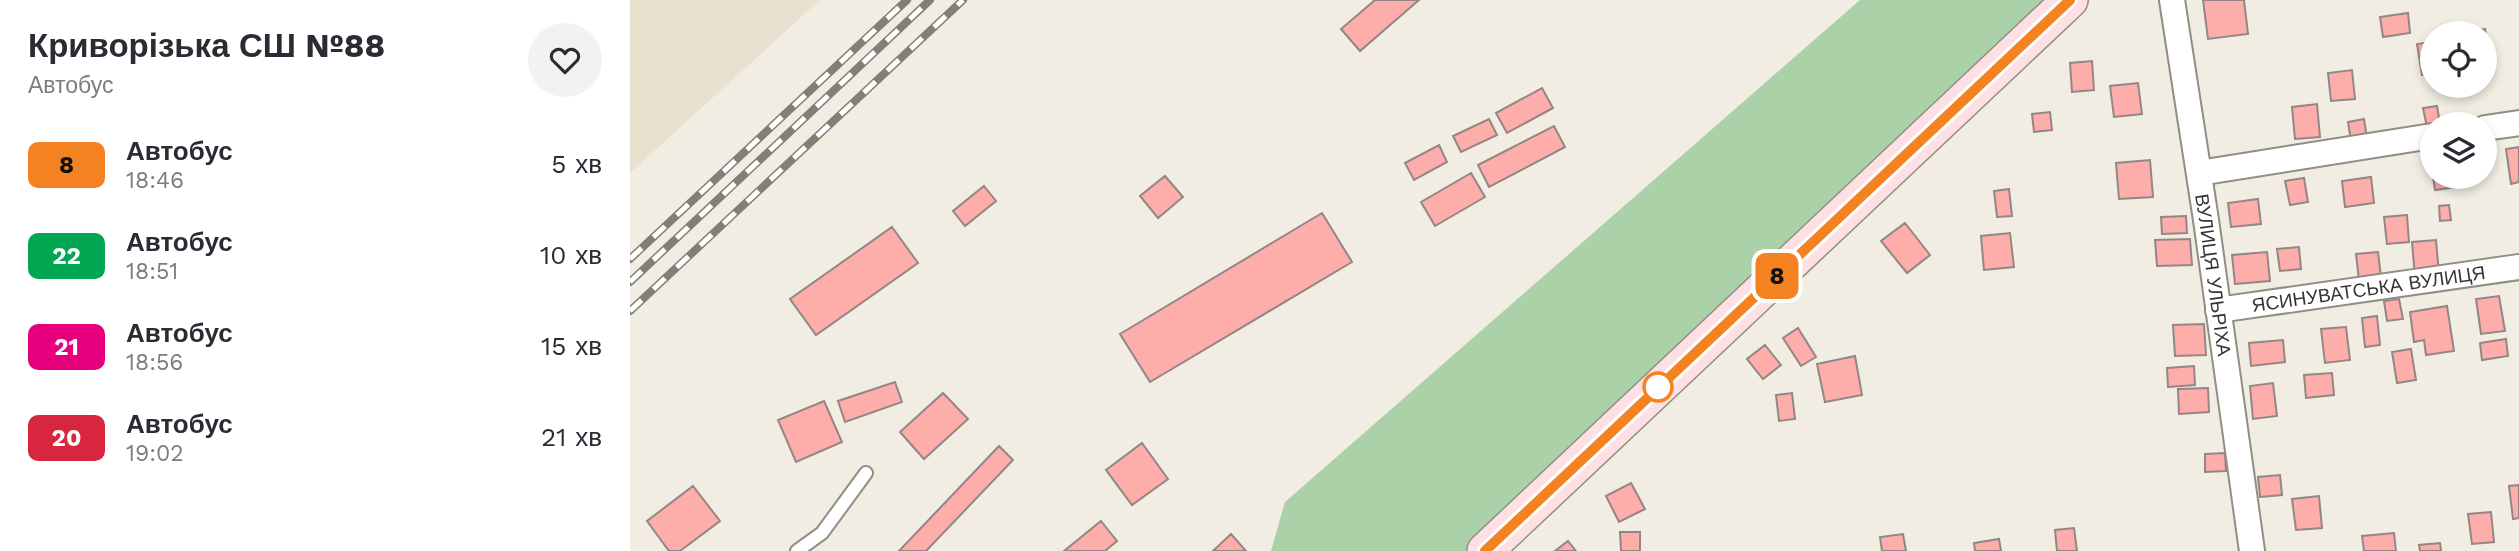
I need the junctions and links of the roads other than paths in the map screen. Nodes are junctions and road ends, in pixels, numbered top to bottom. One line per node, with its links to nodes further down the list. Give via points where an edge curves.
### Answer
1 (2070, 0): 11 (main road)
2 (2172, 0): 6 (street, ВУЛИЦЯ УЛЬРІХА)
3 (2519, 123): 4 (street)
4 (2497, 126)
5 (2420, 138): 6 (street)
6 (2199, 173): 8 (street, ВУЛИЦЯ УЛЬРІХА)
7 (2519, 267): 8 (street, ЯСИНУВАТСЬКА ВУЛИЦЯ)
8 (2218, 310): 12 (street, ВУЛИЦЯ УЛЬРІХА)
9 (866, 473): 10 (lane, via 822,533)
10 (797, 551)
11 (1485, 551)
12 (2252, 551)

